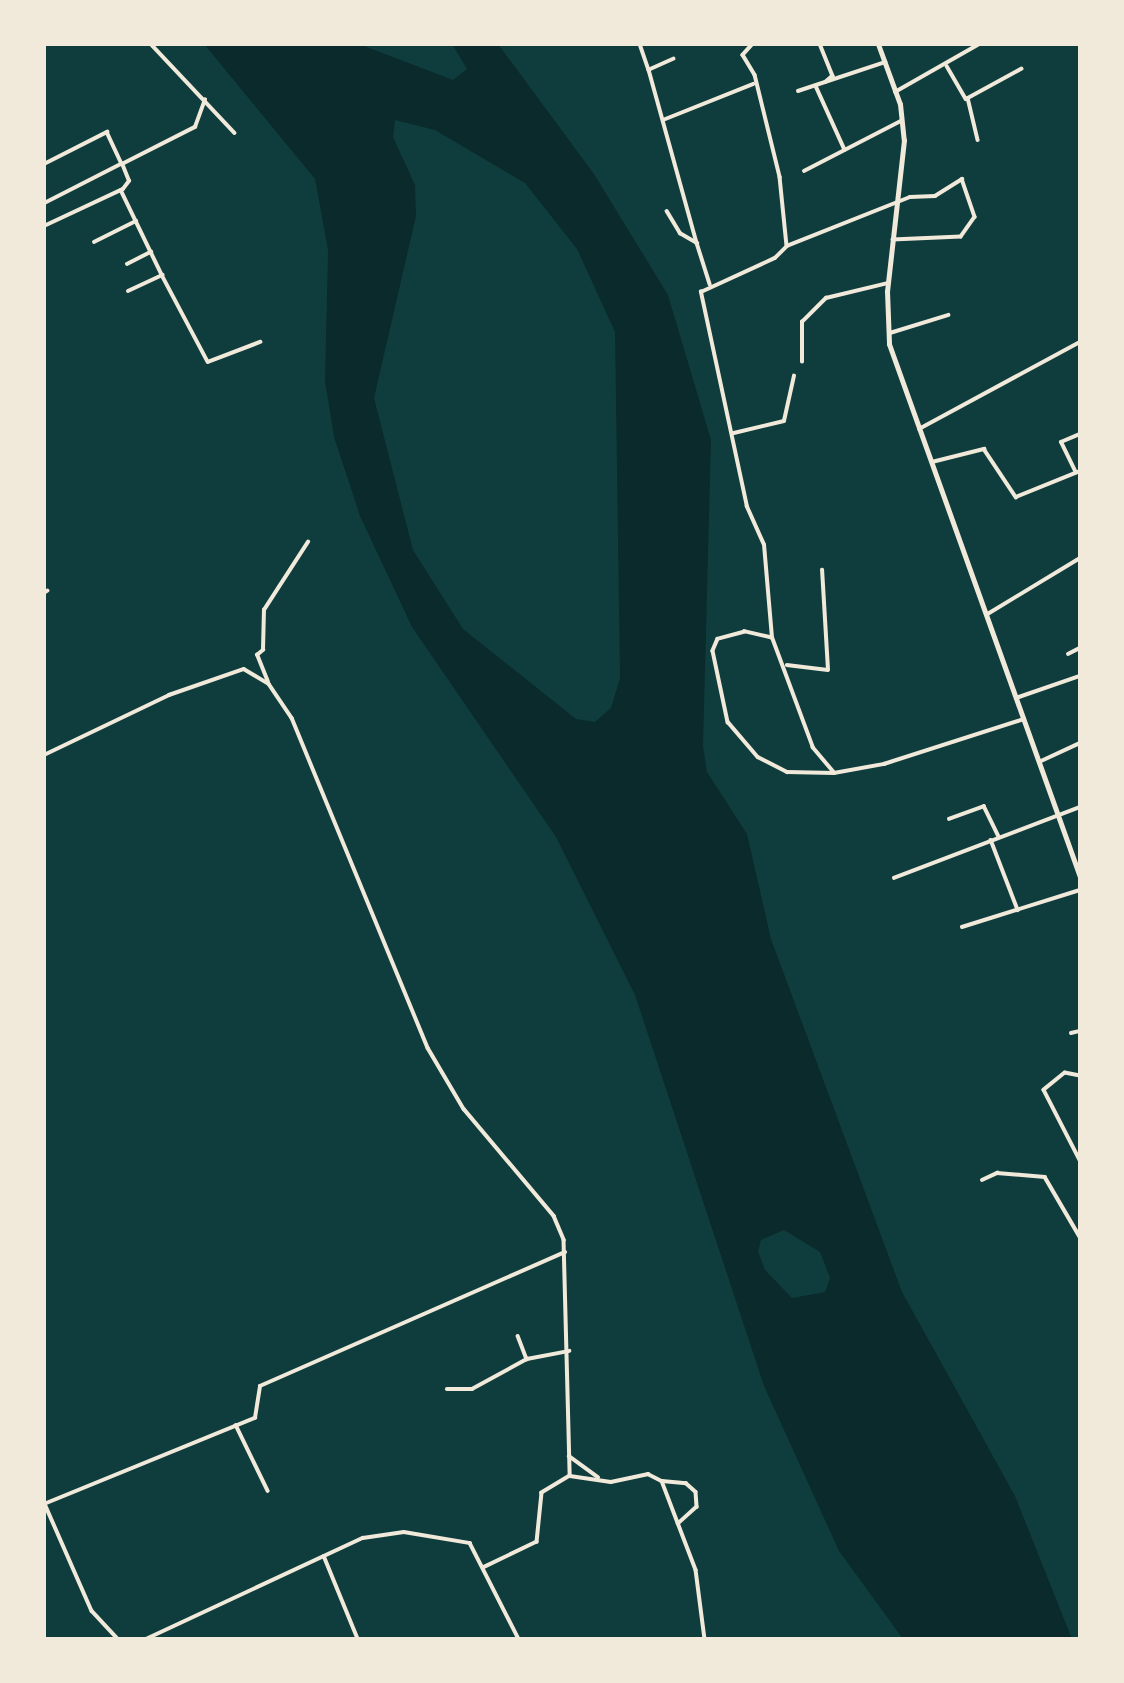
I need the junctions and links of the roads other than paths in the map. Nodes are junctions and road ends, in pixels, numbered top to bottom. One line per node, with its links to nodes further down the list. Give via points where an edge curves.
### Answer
1 (151, 44): 18 (street)
2 (640, 44): 10 (street)
3 (754, 44): 13 (street, via 743,55)
4 (820, 44): 12 (street, via 832,76)
5 (878, 44): 8 (main road)
6 (979, 44): 9 (street)
7 (674, 59): 10 (street)
8 (885, 62): 12 (street); 16 (main road)
9 (947, 66): 16 (street); 17 (street, via 961,96)
10 (649, 69): 19 (street)
11 (1021, 69): 17 (street)
12 (826, 83): 14 (street)
13 (754, 84): 19 (street); 36 (street, via 783,191 781,230)
14 (816, 86): 15 (street); 23 (street)
15 (798, 91)
16 (895, 92): 20 (main road)
17 (968, 98): 22 (street)
18 (205, 100): 21 (street); 25 (street, via 195,127)
19 (663, 120): 35 (street)
20 (902, 120): 23 (street); 28 (main road)
21 (235, 133)
22 (978, 140)
23 (845, 150): 26 (street)
24 (44, 164): 25 (street, via 107,132)
25 (122, 164): 27 (street, via 129,181); 29 (street)
26 (804, 171)
27 (121, 190): 31 (street); 32 (street)
28 (898, 201): 33 (main road); 33 (street, via 935,196 962,179 975,217 961,237); 36 (street)
29 (44, 204)
30 (667, 211): 35 (street, via 681,233)
31 (136, 221): 34 (street); 37 (street)
32 (44, 224)
33 (893, 240): 40 (main road)
34 (94, 242)
35 (696, 243): 41 (street)
36 (787, 246): 41 (street, via 775,258)
37 (150, 252): 38 (street); 39 (street)
38 (127, 264)
39 (162, 275): 42 (street); 45 (street, via 208,362)
40 (888, 283): 44 (main road); 47 (street, via 826,298 802,322)
41 (710, 284): 50 (street, via 702,304)
42 (128, 291)
43 (948, 315): 44 (street)
44 (888, 334): 49 (main road)
45 (260, 342)
46 (1080, 342): 49 (street)
47 (802, 362)
48 (794, 376): 50 (street, via 784,421)
49 (919, 429): 52 (main road)
50 (734, 433): 58 (street, via 747,507 764,544)
51 (1080, 434): 53 (street, via 1061,442)
52 (930, 463): 53 (street, via 984,449 1016,497); 57 (main road)
53 (1078, 472)
54 (308, 542): 63 (street, via 264,611 263,650 257,654)
55 (1080, 558): 57 (street)
56 (822, 570): 61 (street, via 828,670)
57 (986, 615): 64 (main road)
58 (772, 638): 61 (street); 69 (street, via 729,634 714,644 728,722 775,768)
59 (1080, 648): 60 (street)
60 (1068, 654)
61 (786, 665): 69 (street, via 813,748)
62 (1080, 676): 64 (street)
63 (269, 684): 67 (street, via 250,669 227,673); 87 (street, via 292,718 428,1048 464,1109 554,1216)
64 (1016, 698): 65 (main road)
65 (1024, 719): 68 (main road); 69 (street, via 976,738)
66 (1080, 743): 68 (street)
67 (44, 755)
68 (1039, 762): 71 (main road)
69 (834, 773)
70 (1080, 807): 71 (street)
71 (1057, 815): 73 (street); 75 (main road)
72 (950, 819): 73 (street, via 984,806)
73 (999, 837): 74 (street)
74 (991, 840): 77 (street); 79 (street)
75 (1078, 865): 76 (main road)
76 (1080, 877)
77 (894, 878)
78 (1080, 890): 79 (street)
79 (1018, 910): 80 (street)
80 (962, 927)
81 (1080, 1031): 82 (street)
82 (1071, 1033)
83 (1080, 1076): 84 (street, via 1065,1073 1044,1090)
84 (1080, 1160)
85 (982, 1180): 86 (street, via 997,1173 1045,1177)
86 (1080, 1237)
87 (565, 1252): 89 (street); 92 (street, via 260,1386 258,1414)
88 (518, 1336): 90 (street)
89 (570, 1351): 90 (street); 93 (street)
90 (527, 1359): 91 (street, via 472,1389)
91 (447, 1388)
92 (236, 1426): 97 (street); 98 (street)
93 (569, 1456): 94 (street); 95 (street)
94 (570, 1476): 95 (street); 101 (street, via 542,1493 537,1542)
95 (599, 1478): 96 (street, via 611,1482 648,1475)
96 (662, 1481): 99 (street); 99 (street, via 686,1483 696,1492 697,1507)
97 (268, 1490)
98 (44, 1504): 102 (street, via 92,1611)
99 (678, 1524): 106 (street, via 696,1570)
100 (324, 1556): 101 (street, via 382,1533 430,1534 464,1540); 103 (street); 104 (street)
101 (485, 1567): 105 (street)
102 (118, 1639)
103 (146, 1639)
104 (358, 1639)
105 (519, 1639)
106 (705, 1639)

